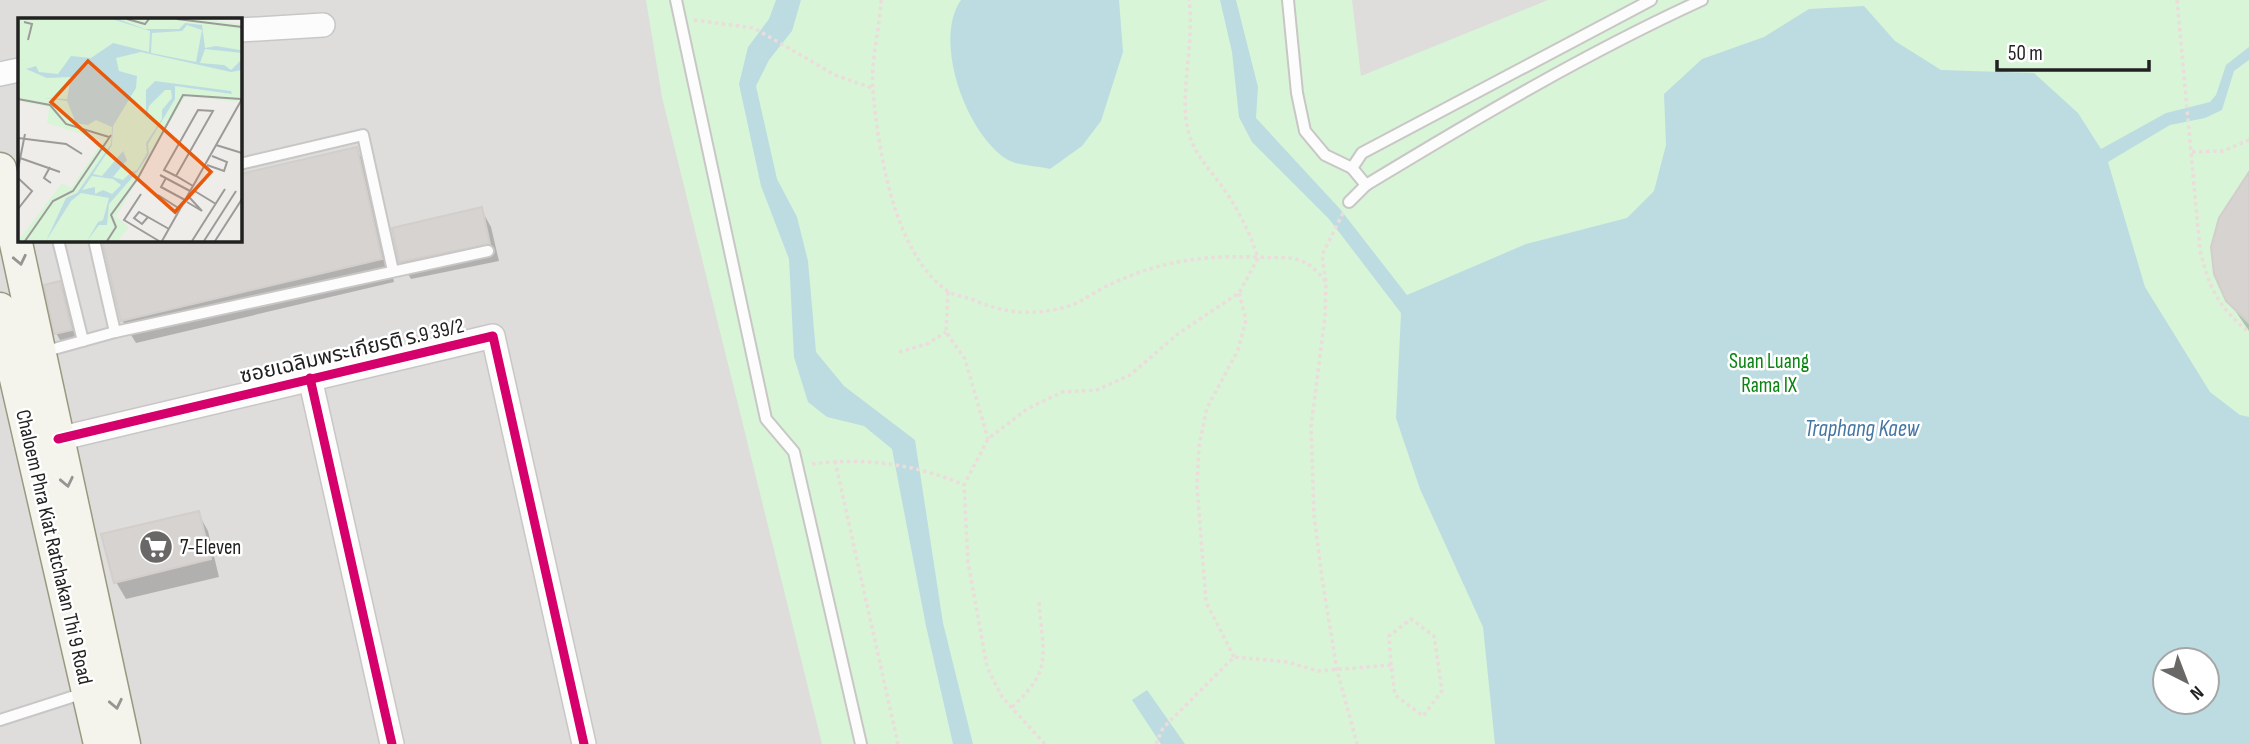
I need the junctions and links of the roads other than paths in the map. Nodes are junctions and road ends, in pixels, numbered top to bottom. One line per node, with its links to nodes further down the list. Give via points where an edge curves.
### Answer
1 (676, 0): 33 (lane, via 765,419 793,452)
2 (1287, 0): 10 (lane, via 1305,131 1325,155)
3 (1651, 0): 10 (lane, via 1362,153)
4 (1702, 0): 12 (lane, via 1459,129)
5 (323, 25): 6 (street)
6 (242, 30)
7 (18, 70): 8 (street)
8 (0, 75)
9 (242, 164): 19 (lane, via 363,135)
10 (1352, 168): 12 (lane)
11 (0, 169): 14 (main road, Chaloem Phra Kiat Ratchakan Thi 9 Road)
12 (1366, 185): 13 (lane)
13 (1349, 202)
14 (15, 217)
15 (19, 242): 23 (main road, Chaloem Phra Kiat Ratchakan Thi 9 Road, one-way to 23)
16 (58, 242): 22 (lane)
17 (94, 242): 21 (lane)
18 (488, 251): 19 (lane)
19 (393, 271): 21 (lane)
20 (0, 309): 25 (main road, Chaloem Phra Kiat Ratchakan Thi 9 Road)
21 (115, 332): 22 (lane)
22 (83, 341): 23 (lane)
23 (39, 353): 26 (main road, Chaloem Phra Kiat Ratchakan Thi 9 Road)
24 (310, 378): 26 (street, ซอยเฉลิมพระเกียรติ ร.9 39/2); 31 (street); 32 (street, ซอยเฉลิมพระเกียรติ ร.9 39/2, via 494,336)
25 (10, 397): 27 (main road, Chaloem Phra Kiat Ratchakan Thi 9 Road)
26 (58, 439): 30 (main road, Chaloem Phra Kiat Ratchakan Thi 9 Road, one-way to 30)
27 (87, 692): 28 (lane); 29 (main road, Chaloem Phra Kiat Ratchakan Thi 9 Road)
28 (0, 720)
29 (100, 744)
30 (124, 744)
31 (392, 744)
32 (584, 744)
33 (861, 744)

